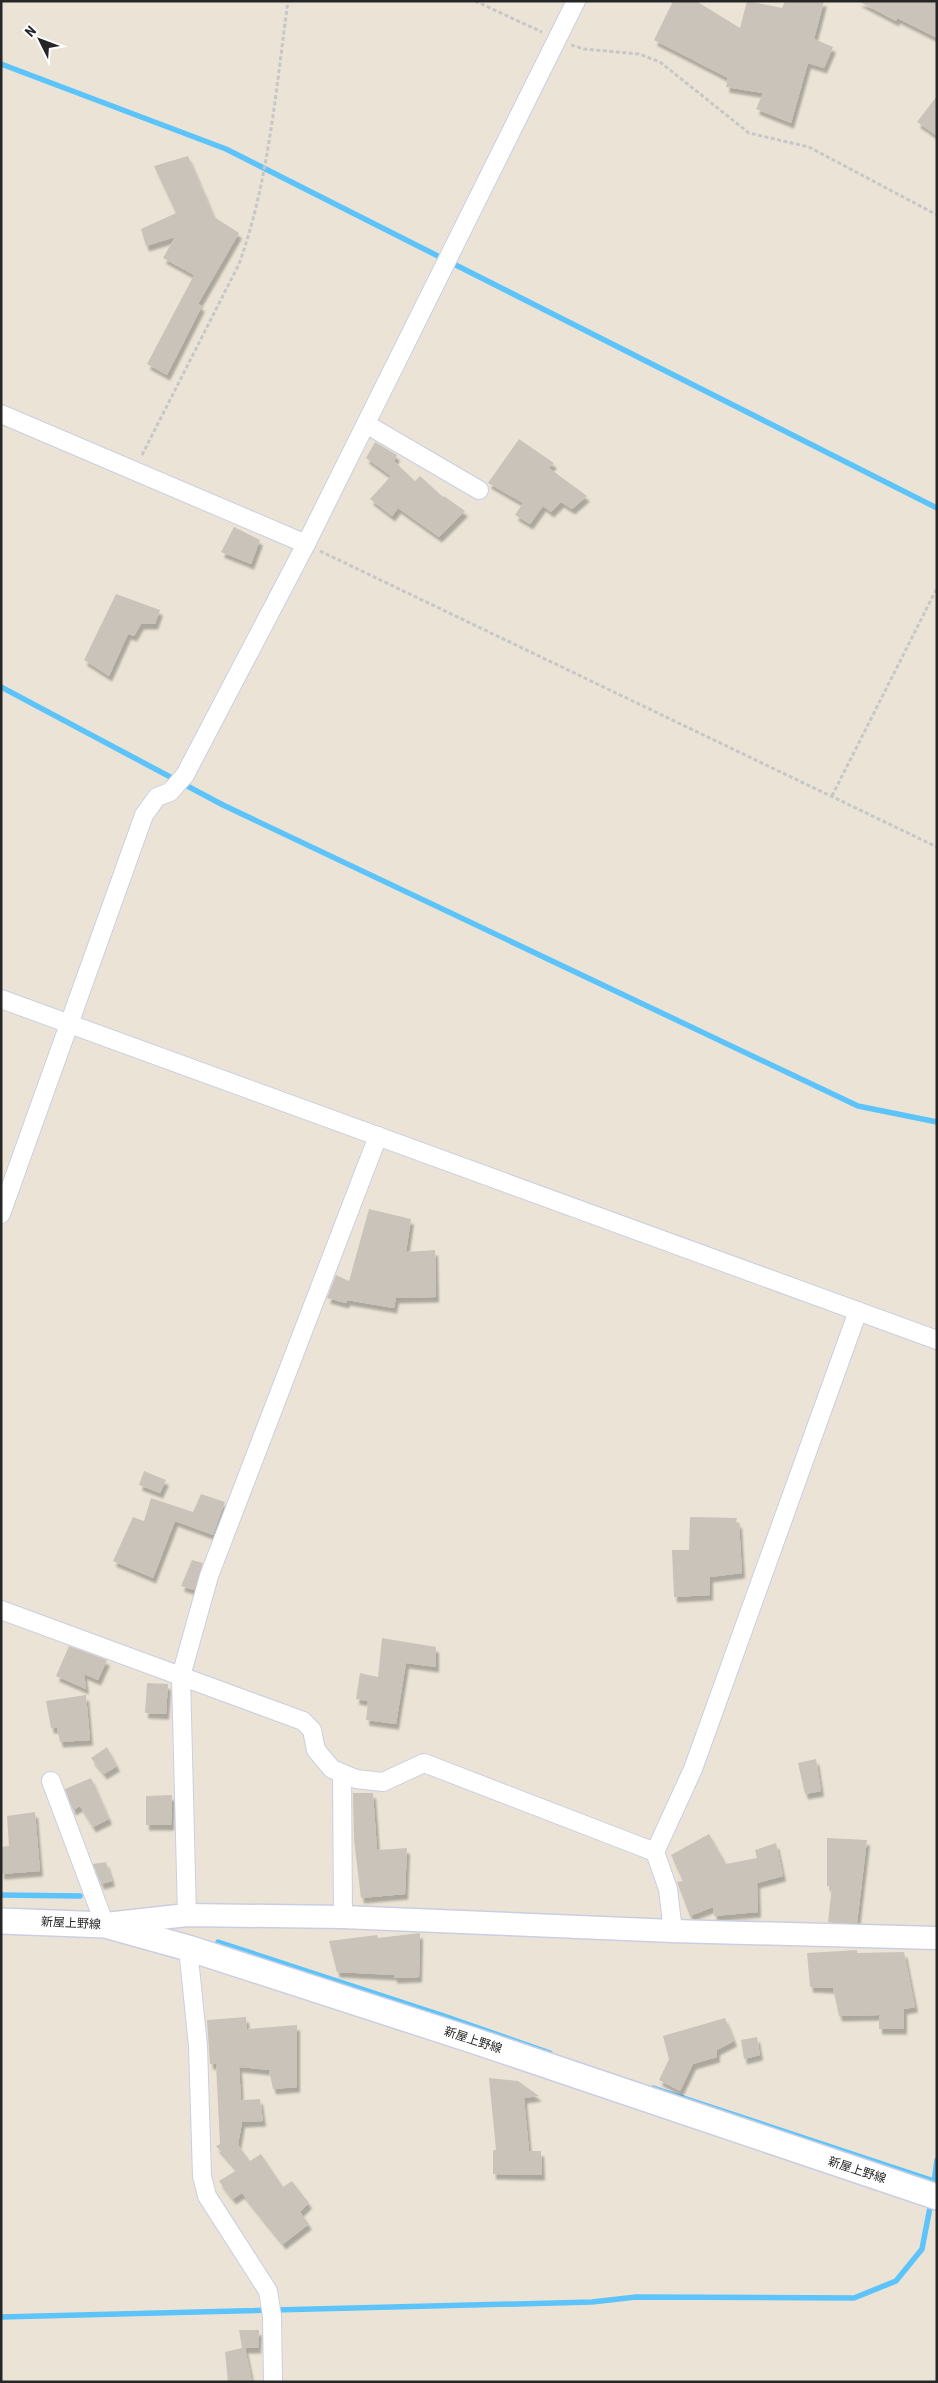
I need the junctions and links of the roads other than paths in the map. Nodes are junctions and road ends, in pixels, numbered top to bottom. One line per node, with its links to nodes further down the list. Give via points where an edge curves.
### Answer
1 (576, 1): 3 (street)
2 (1, 414): 5 (street)
3 (366, 424): 4 (street); 5 (street)
4 (479, 490)
5 (306, 544): 7 (street, via 185,776 170,792 156,796 144,815)
6 (1, 999): 7 (street)
7 (70, 1022): 8 (street); 9 (street)
8 (378, 1136): 10 (street); 13 (street, via 209,1576)
9 (1, 1214)
10 (858, 1311): 11 (street); 16 (street, via 693,1769)
11 (937, 1340)
12 (1, 1610): 13 (street)
13 (181, 1676): 14 (street, via 304,1721 312,1730 316,1750 332,1769); 17 (street)
14 (342, 1773): 16 (street, via 356,1779 383,1782 424,1763); 18 (street)
15 (51, 1781): 20 (street)
16 (654, 1852): 21 (street, via 668,1890)
17 (187, 1915): 18 (street); 20 (street)
18 (343, 1917): 21 (street)
19 (1, 1921): 20 (main road, 新屋上野線)
20 (105, 1924): 23 (main road, 新屋上野線)
21 (672, 1931): 22 (street)
22 (937, 1938)
23 (188, 1948): 24 (main road, 新屋上野線); 25 (street, via 198,2046 202,2176 206,2196 268,2291 272,2316)
24 (937, 2197)
25 (273, 2382)

